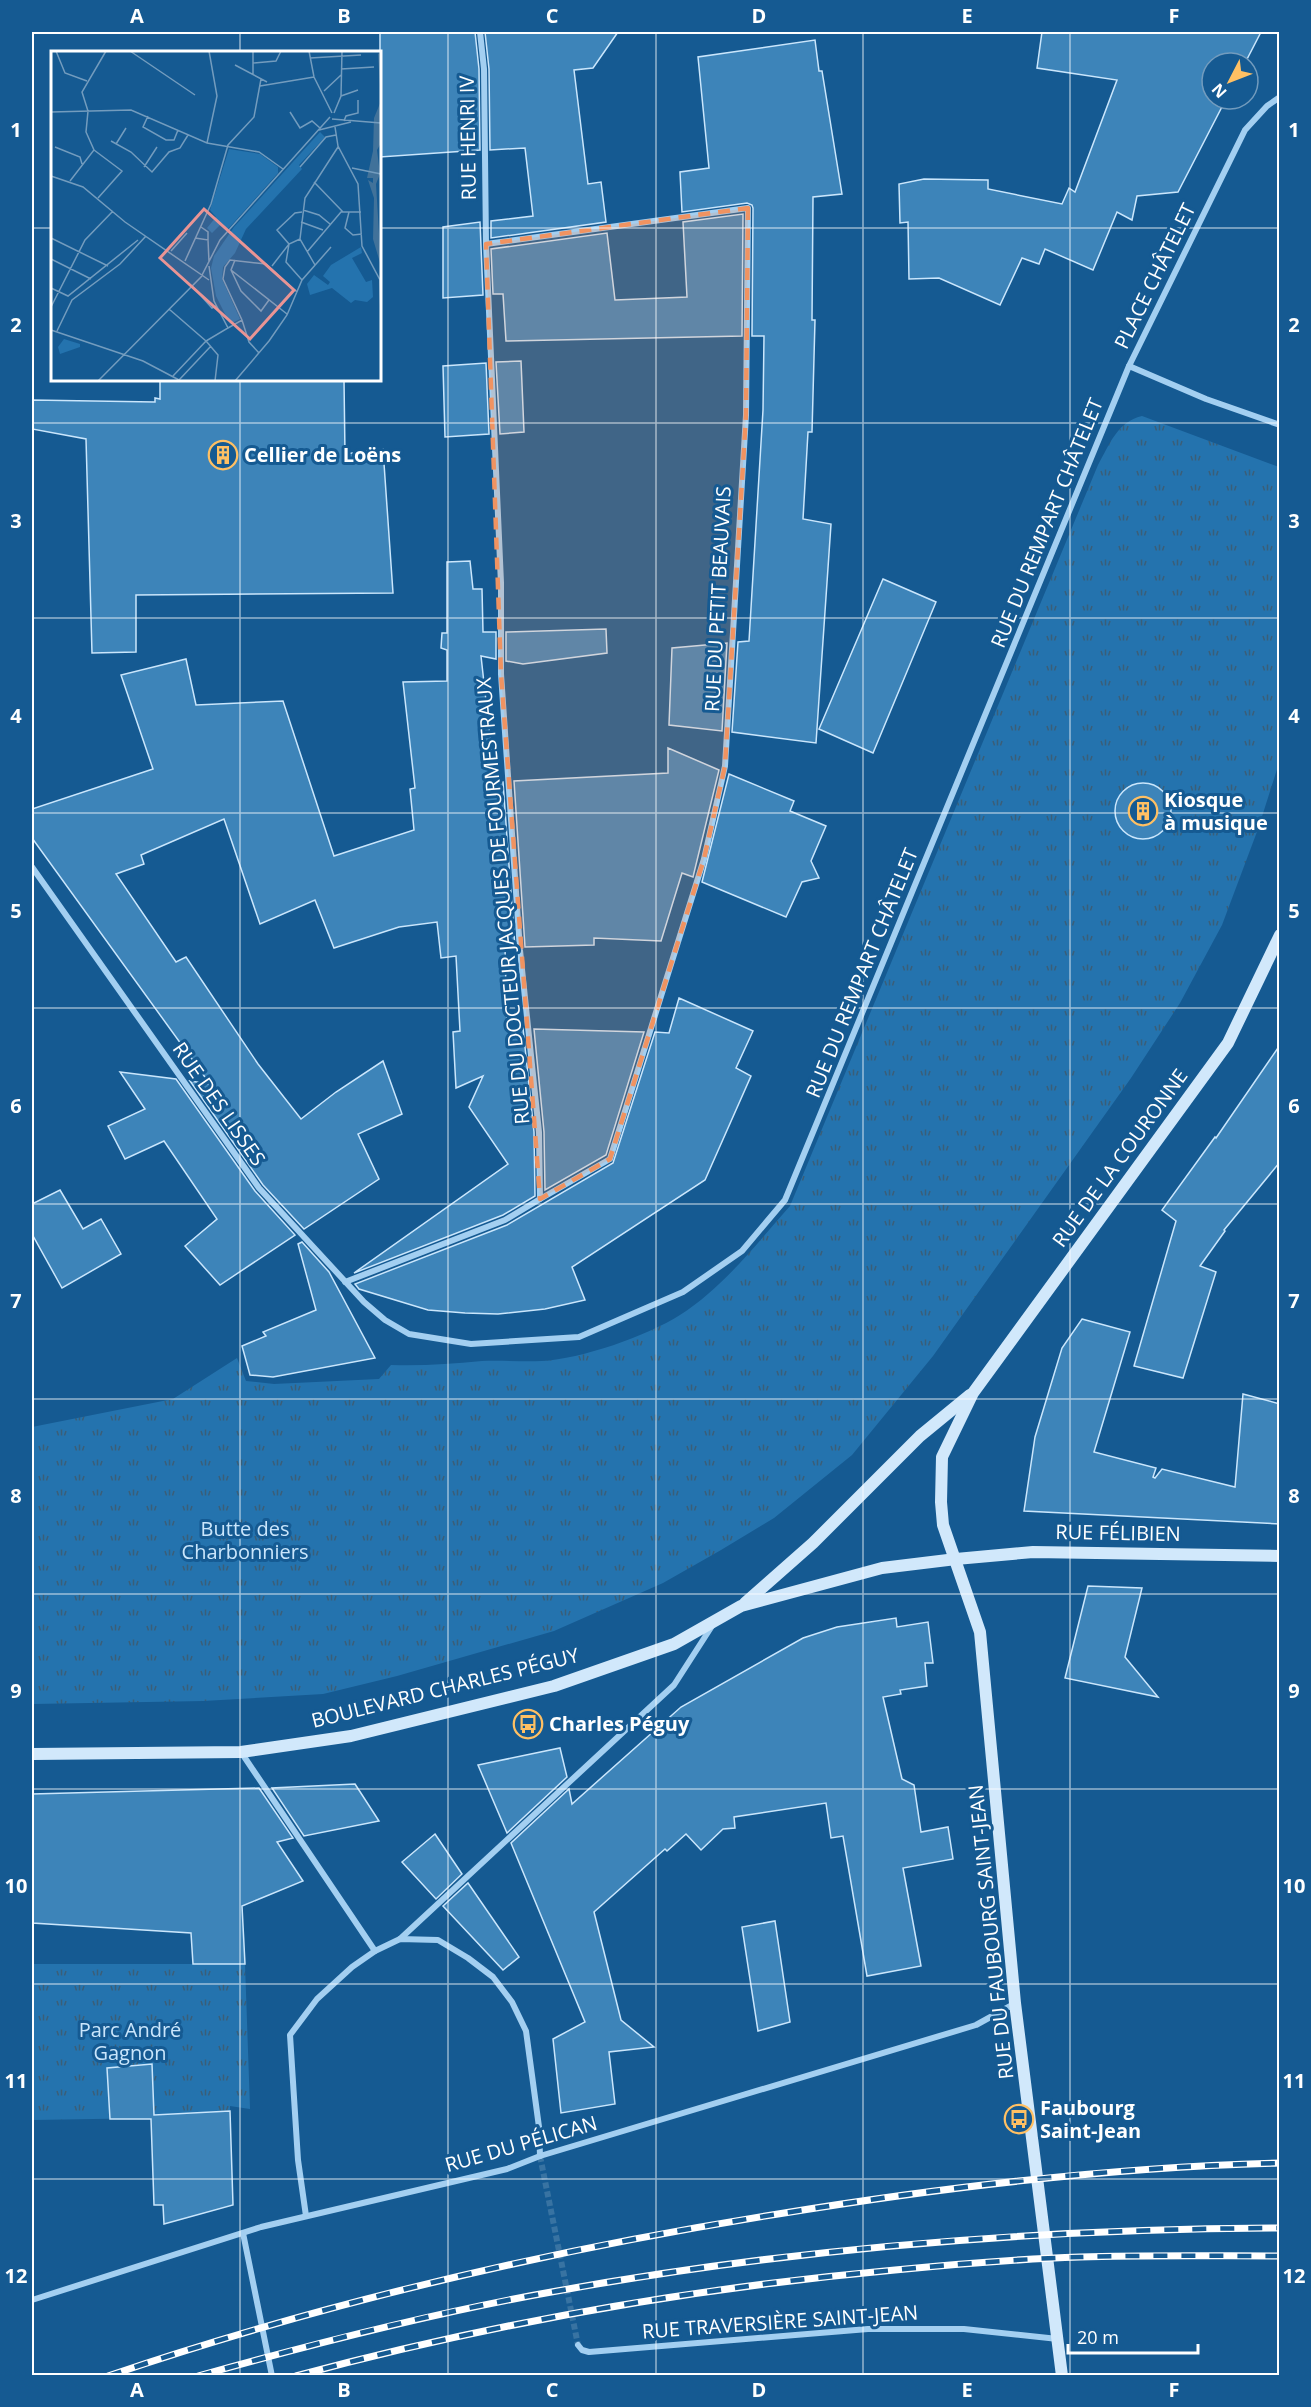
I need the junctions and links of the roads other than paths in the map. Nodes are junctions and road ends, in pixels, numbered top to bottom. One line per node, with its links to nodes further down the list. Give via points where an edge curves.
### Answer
1 (480, 32): 3 (street, RUE HENRI IV)
2 (1280, 97): 4 (street, PLACE CHÂTELET, via 1245,130)
3 (486, 244): 8 (street, RUE DU DOCTEUR JACQUES DE FOURMESTRAUX, via 501,583 501,674); 8 (street, RUE DU PETIT BEAUVAIS, via 748,208 746,415 725,766 704,859 610,1159)
4 (1129, 366): 5 (street, PLACE CHÂTELET); 10 (street, RUE DU REMPART CHÂTELET, via 785,1200 742,1251 683,1292 579,1337 471,1344)
5 (1280, 425)
6 (32, 867): 9 (street, RUE DES LISSES, via 259,1188)
7 (1279, 940): 11 (main road, RUE DE LA COURONNE, via 1228,1043)
8 (540, 1199): 9 (street, via 505,1220)
9 (345, 1282): 10 (street, RUE DES LISSES, via 385,1320)
10 (409, 1334)
11 (974, 1393): 13 (main road, RUE DE LA COURONNE, via 942,1457 942,1513); 14 (main road, RUE DE LA COURONNE, via 920,1436 813,1543)
12 (1280, 1556): 13 (main road, RUE FÉLIBIEN, via 1033,1552)
13 (956, 1558): 14 (main road, BOULEVARD CHARLES PÉGUY, via 882,1568); 20 (main road, RUE DU FAUBOURG SAINT-JEAN, via 980,1632)
14 (741, 1606): 15 (main road, BOULEVARD CHARLES PÉGUY)
15 (715, 1622): 16 (main road, BOULEVARD CHARLES PÉGUY, via 674,1644 554,1686 351,1736); 18 (street, via 674,1685)
16 (241, 1752): 17 (main road, BOULEVARD CHARLES PÉGUY); 19 (street)
17 (32, 1754)
18 (400, 1939): 19 (street); 21 (street, via 438,1940 493,1977 512,2002 526,2031)
19 (375, 1950): 22 (street, via 317,1999 290,2035 298,2160)
20 (1015, 2003): 21 (street, RUE DU PÉLICAN, via 976,2025); 25 (main road, RUE DU FAUBOURG SAINT-JEAN)
21 (540, 2156): 22 (street, RUE DU PÉLICAN, via 507,2169)
22 (306, 2216): 23 (street, RUE DU PÉLICAN)
23 (243, 2233): 24 (street, RUE DU PÉLICAN); 27 (street)
24 (32, 2300)
25 (1058, 2338): 26 (street, RUE TRAVERSIÈRE SAINT-JEAN, via 964,2329 868,2329 589,2352); 28 (main road, RUE DU FAUBOURG SAINT-JEAN)
26 (578, 2345)
27 (272, 2376)
28 (1062, 2376)

